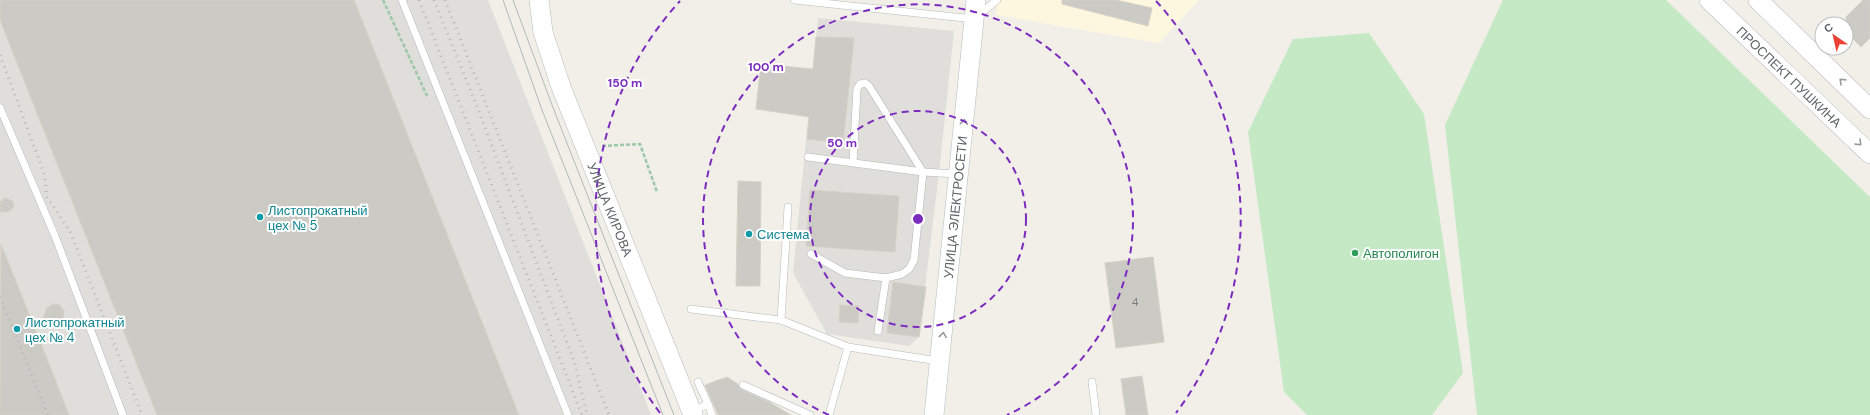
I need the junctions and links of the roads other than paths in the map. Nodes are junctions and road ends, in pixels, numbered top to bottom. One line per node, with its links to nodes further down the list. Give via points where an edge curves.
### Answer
1 (402, 0): 29 (lane)
2 (540, 0): 27 (main road, УЛИЦА КИРОВА, via 543,32 556,74)
3 (794, 0): 8 (lane)
4 (976, 0): 8 (main road, УЛИЦА ЭЛЕКТРОСЕТИ)
5 (997, 0): 8 (lane)
6 (1709, 0): 11 (main road, ПРОСПЕКТ ПУШКИНА, one-way to 11)
7 (1758, 0): 10 (main road, one-way to 7)
8 (974, 19): 15 (main road, УЛИЦА ЭЛЕКТРОСЕТИ, one-way to 8)
9 (0, 108): 28 (lane, via 55,236)
10 (1870, 108)
11 (1870, 154)
12 (808, 157): 13 (lane)
13 (853, 162): 14 (lane); 14 (lane, via 857,89 860,84 865,83)
14 (923, 172): 15 (lane); 18 (lane, via 914,260 909,269 902,274)
15 (962, 172): 23 (main road, УЛИЦА ЭЛЕКТРОСЕТИ, one-way to 15)
16 (788, 207): 20 (lane)
17 (811, 254): 18 (lane, via 845,273)
18 (886, 278): 21 (lane)
19 (691, 309): 20 (lane)
20 (781, 320): 22 (lane)
21 (878, 331)
22 (848, 347): 23 (lane); 32 (lane)
23 (940, 361): 33 (main road, УЛИЦА ЭЛЕКТРОСЕТИ)
24 (698, 382): 27 (lane)
25 (1092, 382): 34 (lane)
26 (743, 385): 31 (lane)
27 (698, 410): 30 (lane)
28 (123, 415)
29 (568, 415)
30 (712, 415)
31 (810, 415)
32 (829, 415)
33 (934, 415)
34 (1096, 415)

